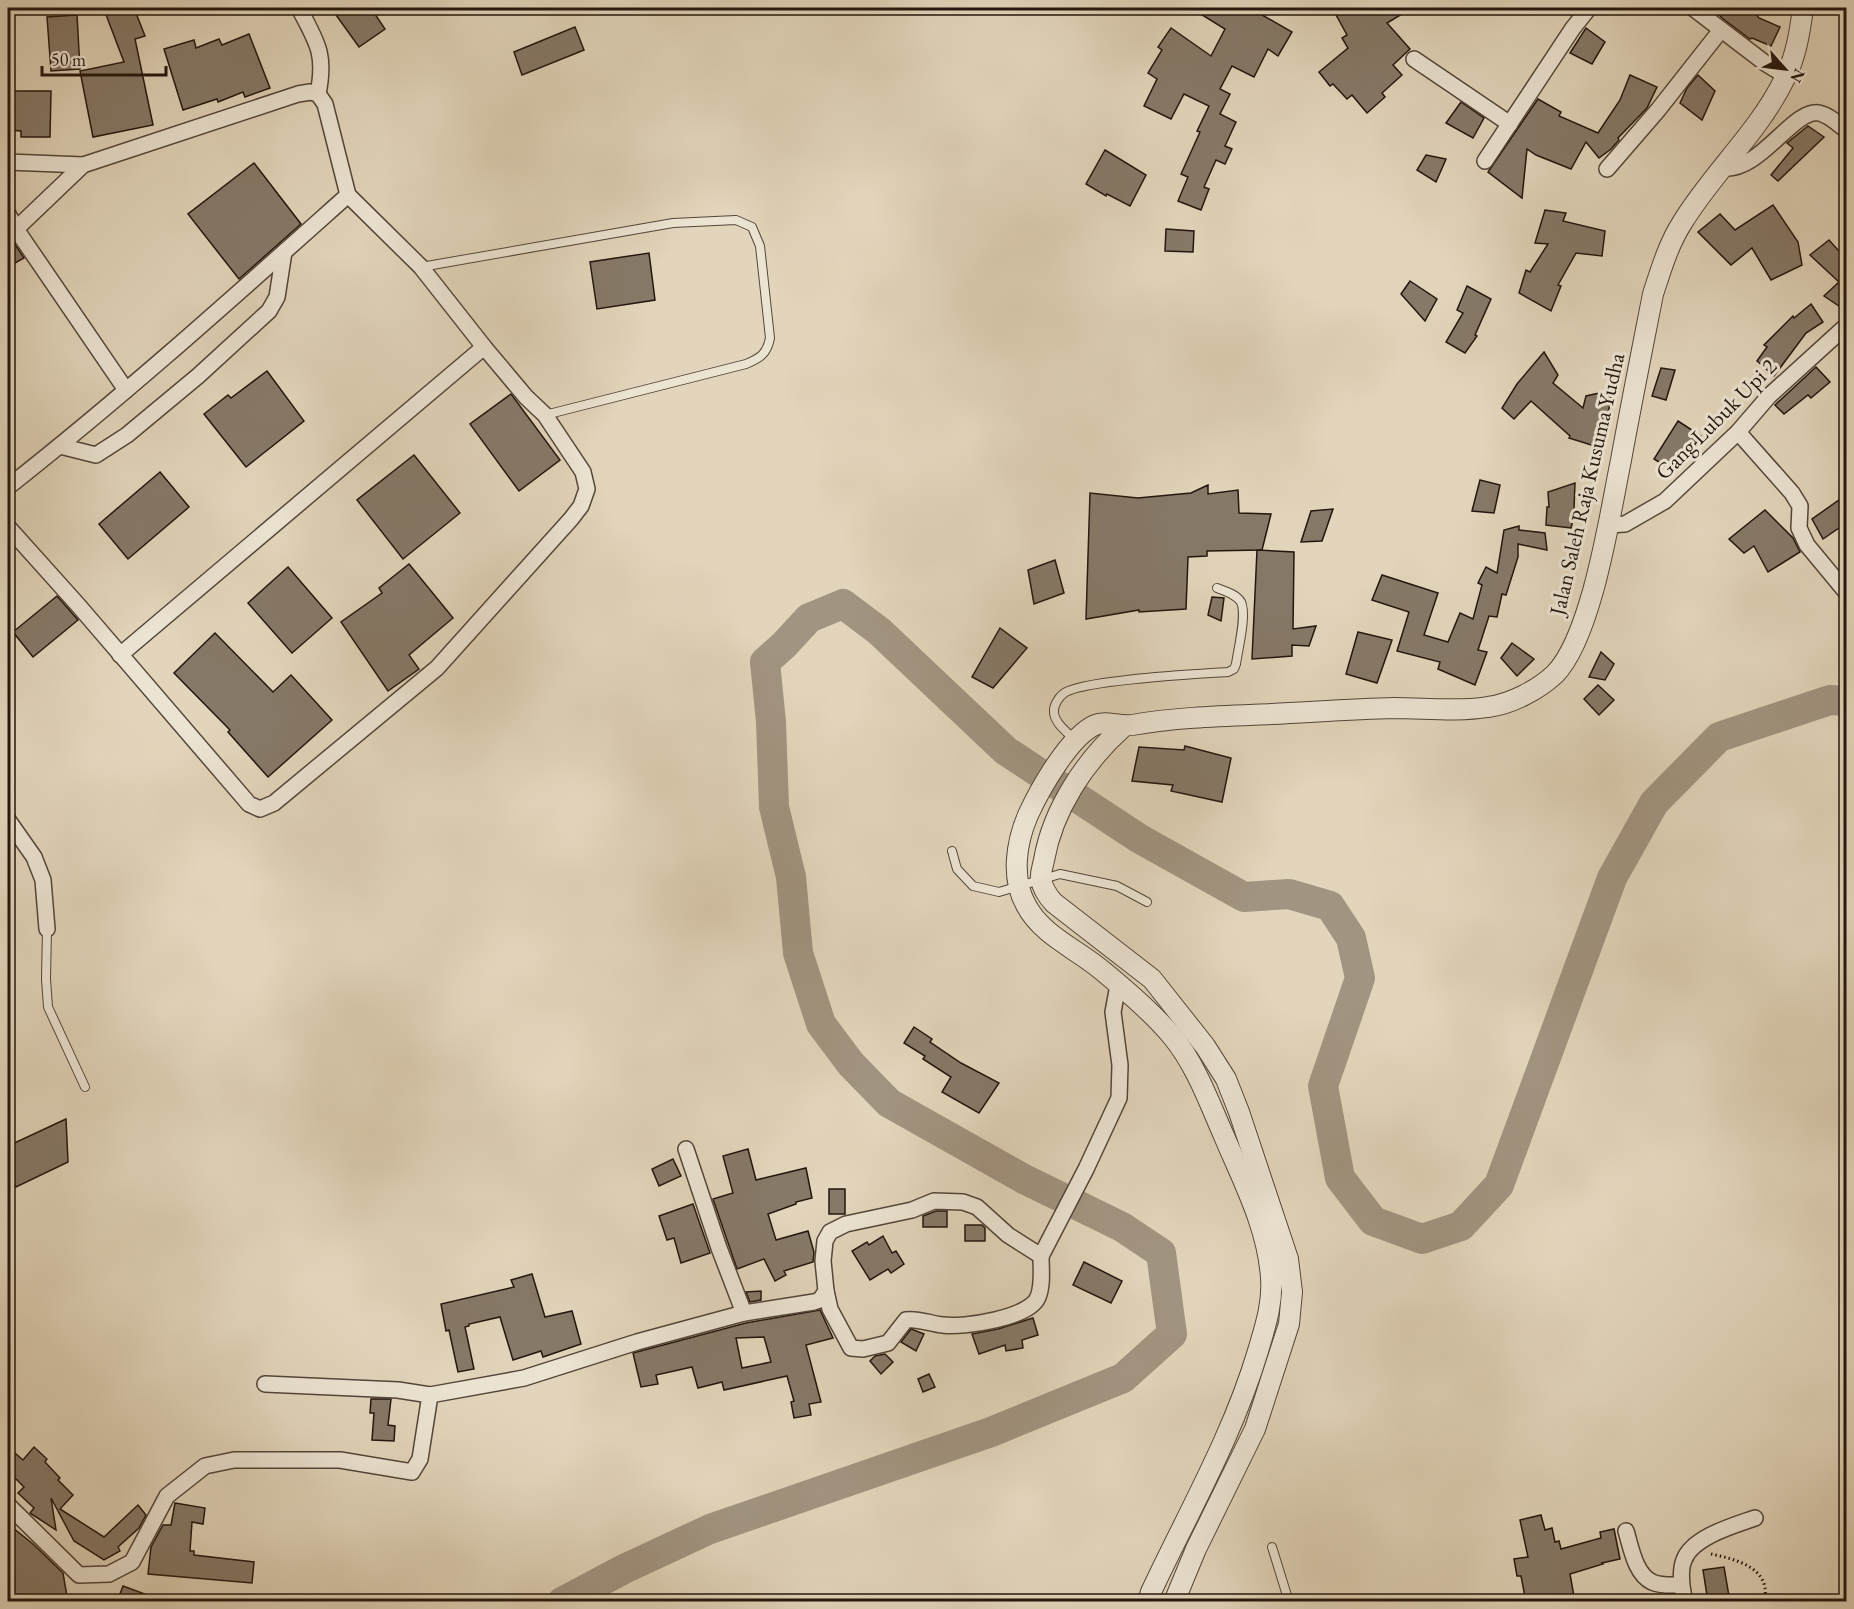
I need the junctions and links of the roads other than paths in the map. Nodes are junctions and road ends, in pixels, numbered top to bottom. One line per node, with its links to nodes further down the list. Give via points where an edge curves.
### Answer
1 (299, 8): 8 (street, via 319,47 322,71)
2 (1589, 8): 9 (street)
3 (1694, 8): 5 (street)
4 (1803, 8): 7 (street, Jalan Saleh Raja Kusuma Yudha)
5 (1721, 30): 7 (street); 15 (street)
6 (1414, 59): 9 (street)
7 (1786, 76): 14 (street, Jalan Saleh Raja Kusuma Yudha, via 1766,113)
8 (318, 94): 13 (street, via 298,94); 16 (street, via 325,104)
9 (1510, 124): 11 (street)
10 (1846, 130): 14 (street, via 1821,113 1811,112 1757,156 1732,169)
11 (1485, 161)
12 (8, 162): 13 (street)
13 (83, 165): 18 (street)
14 (1722, 168): 28 (street, Jalan Saleh Raja Kusuma Yudha, via 1682,223 1664,259 1653,294)
15 (1607, 169)
16 (348, 195): 19 (street); 20 (street)
17 (8, 214): 18 (street)
18 (16, 230): 23 (street)
19 (284, 252): 23 (street); 26 (street, via 278,297 269,311 198,376 127,435 96,455)
20 (421, 267): 22 (street); 24 (lane, via 673,223 736,220 752,227 760,246 770,338 762,357)
21 (1846, 326): 25 (street, Gang Lubuk Upi 2, via 1769,396)
22 (484, 347): 24 (street); 32 (street)
23 (126, 390): 26 (street)
24 (545, 415): 32 (street, via 583,472 587,489 581,506 437,668 274,803 260,809 249,804)
25 (1738, 432): 28 (street, Gang Lubuk Upi 2, via 1665,501 1624,524); 31 (street, via 1792,493 1800,506 1799,528 1807,545)
26 (60, 446): 27 (street)
27 (8, 488)
28 (1608, 525): 33 (street, Jalan Saleh Raja Kusuma Yudha, via 1591,599 1575,642 1556,673 1527,694 1491,707 1189,718)
29 (8, 527): 32 (street)
30 (1217, 588): 34 (lane, via 1233,595 1243,613 1234,669 1093,684 1063,693 1054,707 1056,721)
31 (1846, 592)
32 (120, 655)
33 (1123, 727): 34 (street, Jalan Saleh Raja Kusuma Yudha, via 1102,723); 37 (street, via 1105,743 1078,780 1053,826)
34 (1076, 741): 38 (street, Jalan Saleh Raja Kusuma Yudha, via 1059,759 1027,817 1017,856)
35 (8, 820): 40 (street, via 34,857 43,880)
36 (952, 851): 38 (lane, via 957,869 973,886 999,892)
37 (1041, 878): 38 (lane); 39 (lane, via 1060,874 1117,886); 55 (street, via 1054,903 1152,979 1205,1046 1239,1112 1288,1259 1292,1292 1289,1324 1255,1429)
38 (1017, 886): 41 (street, Jalan Saleh Raja Kusuma Yudha, via 1032,916)
39 (1147, 902)
40 (47, 929): 42 (lane, via 48,1007)
41 (1118, 985): 44 (street, via 1113,1012 1120,1065 1119,1098); 54 (street, Jalan Saleh Raja Kusuma Yudha, via 1171,1035 1192,1064 1246,1188 1264,1237 1271,1278 1270,1310 1249,1379)
42 (85, 1088)
43 (686, 1149): 46 (street)
44 (1041, 1256): 45 (street, via 1008,1235 976,1207 963,1202 934,1201 846,1224 830,1232 823,1261); 45 (street, via 1038,1298 1022,1312 956,1326 910,1319 888,1344 863,1349 850,1348 830,1309)
45 (826, 1291): 46 (street, via 814,1302)
46 (744, 1313): 48 (street, via 637,1341 524,1378)
47 (265, 1384): 48 (street)
48 (430, 1395): 49 (street, via 420,1459 412,1472 340,1460 234,1460 205,1466 167,1496 132,1562 110,1574 79,1575)
49 (8, 1505)
50 (1755, 1518): 53 (street, via 1721,1529 1691,1550 1684,1559)
51 (1626, 1531): 53 (street, via 1644,1577 1653,1583)
52 (1272, 1547): 56 (lane)
53 (1681, 1585): 57 (street)
54 (1148, 1602)
55 (1174, 1602)
56 (1289, 1602)
57 (1685, 1602)

